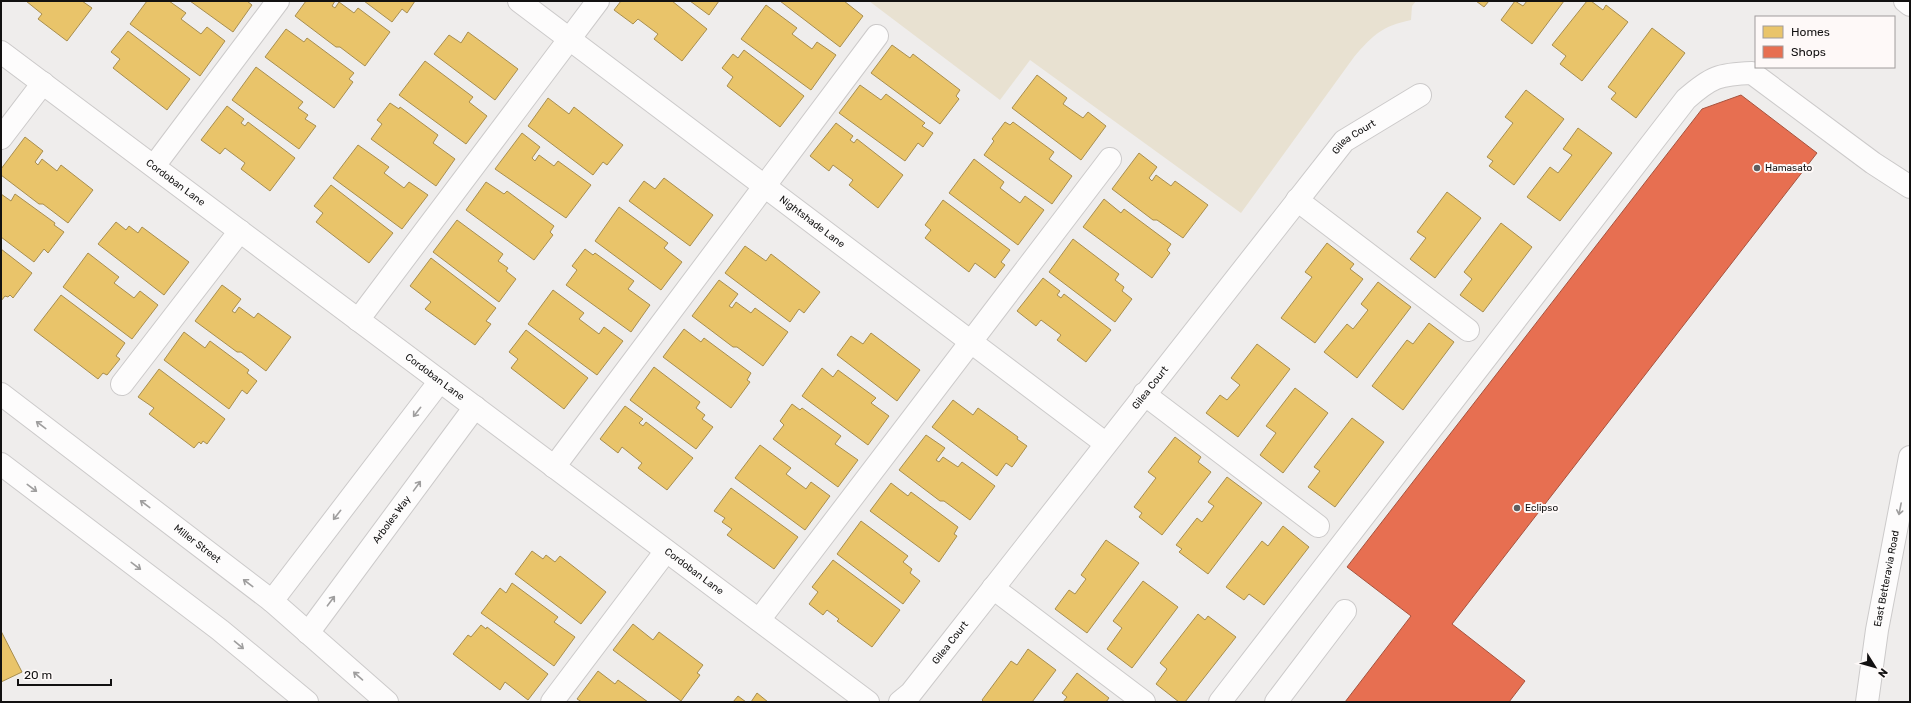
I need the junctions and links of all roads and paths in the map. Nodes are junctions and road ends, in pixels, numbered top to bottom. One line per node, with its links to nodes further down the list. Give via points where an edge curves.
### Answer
1 (278, 1): 13 (main road)
2 (519, 1): 7 (main road, Nightshade Lane)
3 (598, 1): 7 (main road)
4 (1905, 1): 5 (main road)
5 (1910, 5)
6 (877, 36): 14 (main road)
7 (569, 39): 14 (main road, Nightshade Lane); 18 (main road)
8 (1, 52): 9 (main road, Cordoban Lane)
9 (43, 83): 11 (main road); 13 (main road, Cordoban Lane)
10 (1420, 95): 16 (main road, Gilea Court, via 1344,141)
11 (1, 138)
12 (1110, 159): 20 (main road)
13 (154, 166): 17 (main road, Cordoban Lane)
14 (764, 186): 20 (main road, Nightshade Lane); 29 (main road)
15 (1910, 187): 43 (main road, via 1873,163 1752,73 1728,74 1705,82 1686,98)
16 (1297, 200): 19 (main road); 24 (main road, Gilea Court)
17 (240, 231): 18 (main road, Cordoban Lane); 22 (main road)
18 (358, 320): 21 (main road, Cordoban Lane)
19 (1468, 330)
20 (970, 342): 26 (main road, Nightshade Lane); 35 (main road)
21 (440, 381): 25 (main road, Cordoban Lane); 33 (main road, one-way to 33)
22 (122, 384)
23 (1, 394): 33 (main road, Miller Street, one-way to 23)
24 (1144, 394): 26 (main road, Gilea Court); 30 (main road)
25 (475, 408): 29 (main road, Cordoban Lane); 36 (main road, Arboles Way, one-way to 25)
26 (1105, 443): 32 (main road, Gilea Court)
27 (1910, 457): 45 (main road, East Betteravia Road, one-way to 45, via 1877,630)
28 (1, 464): 37 (main road, one-way to 37, via 220,630)
29 (554, 467): 31 (main road, Cordoban Lane)
30 (1318, 526)
31 (666, 551): 35 (main road, Cordoban Lane); 39 (main road)
32 (992, 588): 41 (main road, Gilea Court, via 911,693); 42 (main road)
33 (272, 601): 36 (main road, Miller Street)
34 (1345, 611): 44 (main road)
35 (759, 620): 40 (main road, Cordoban Lane)
36 (308, 633): 38 (main road, Miller Street, one-way to 36)
37 (307, 702)
38 (387, 702)
39 (552, 702)
40 (868, 702)
41 (900, 702)
42 (1144, 702)
43 (1220, 702)
44 (1276, 702)
45 (1867, 702)

